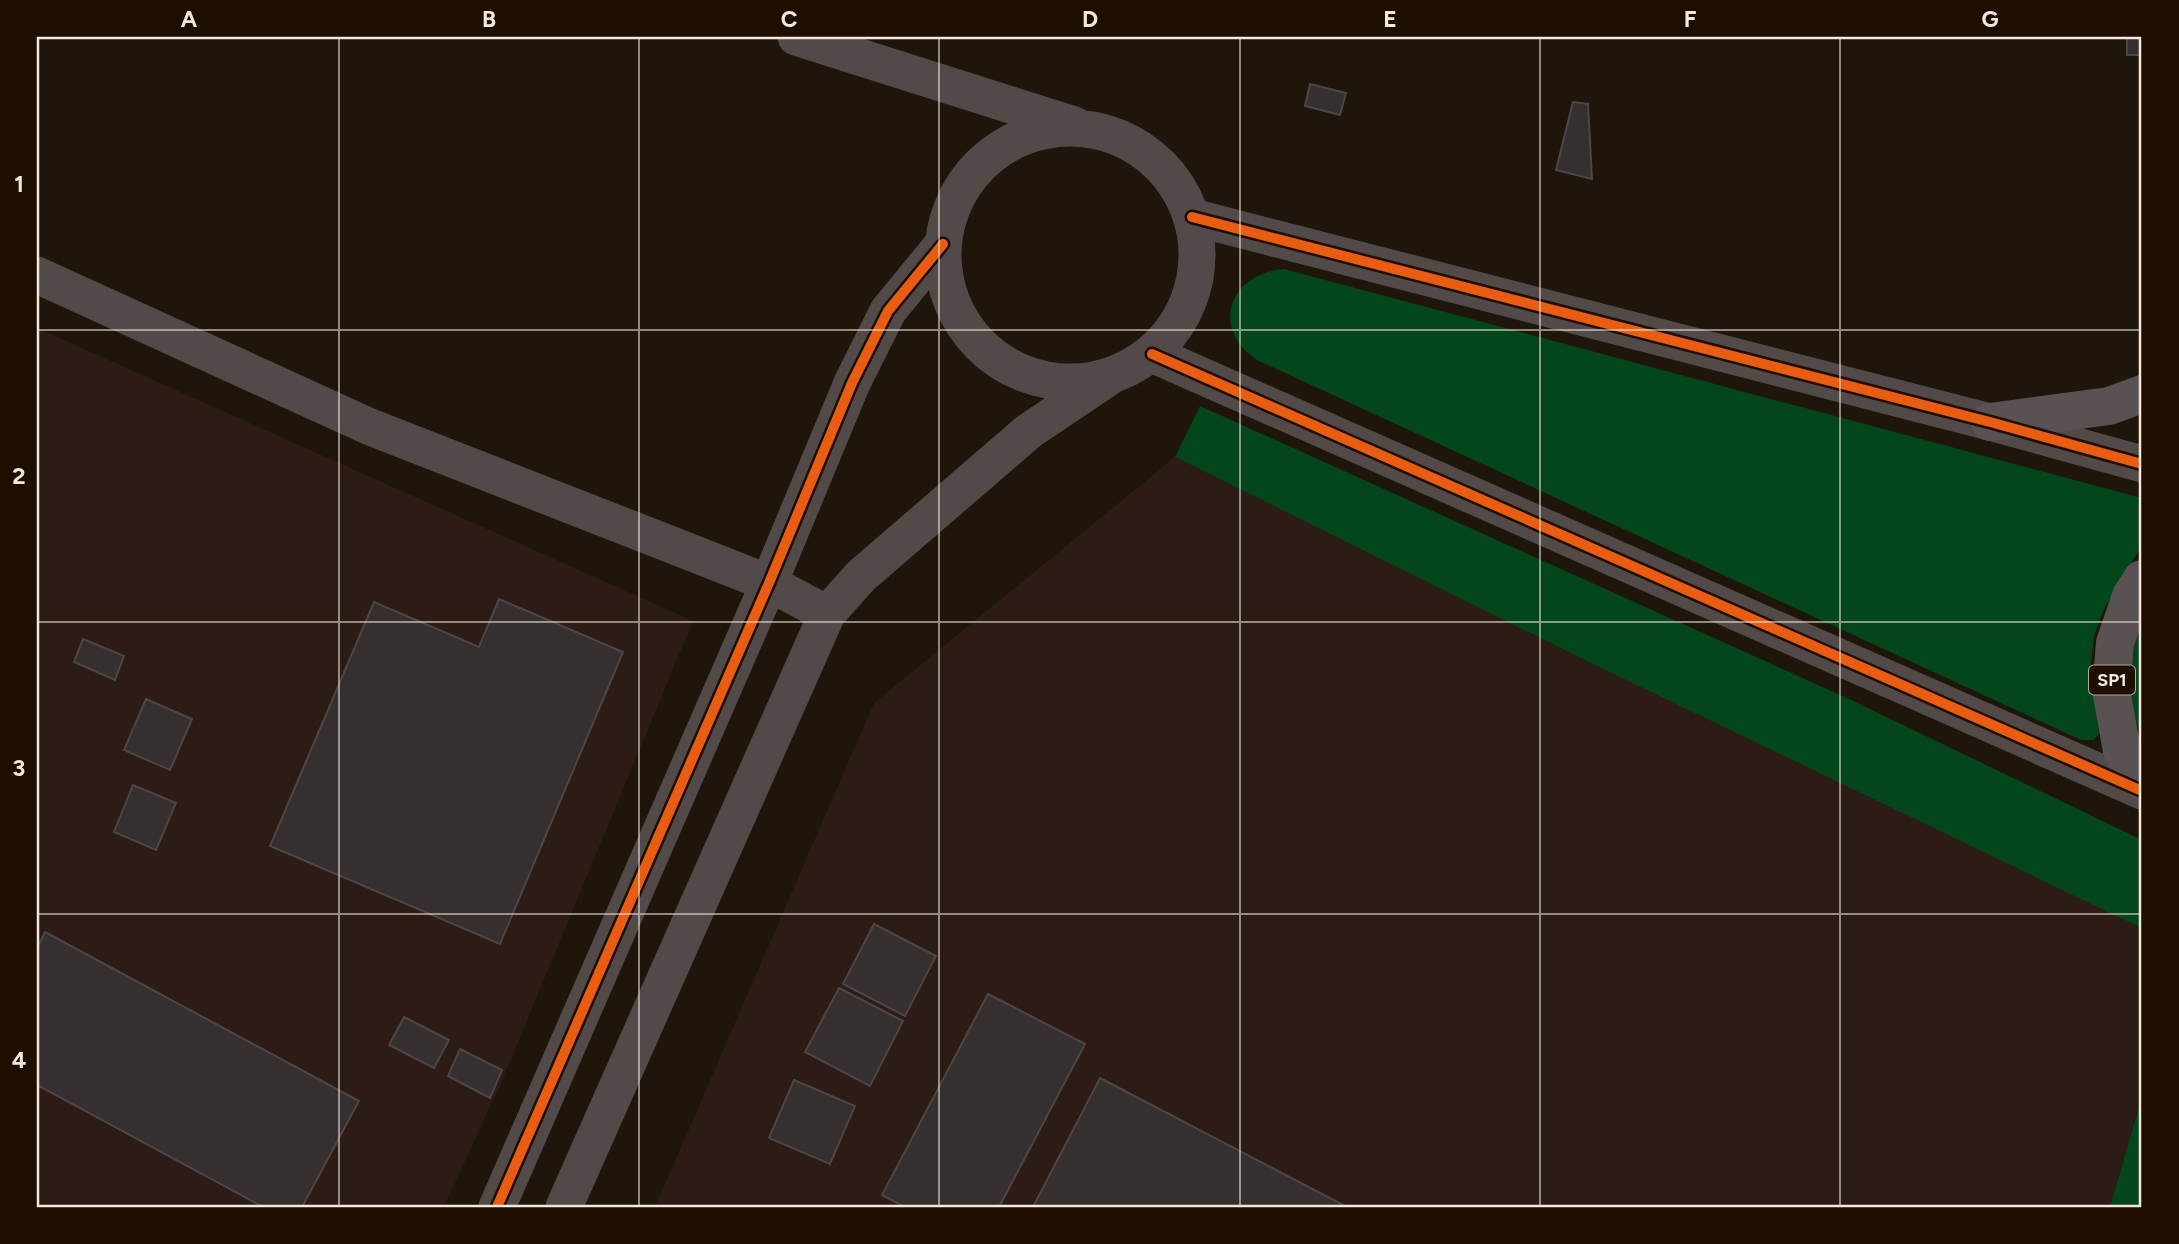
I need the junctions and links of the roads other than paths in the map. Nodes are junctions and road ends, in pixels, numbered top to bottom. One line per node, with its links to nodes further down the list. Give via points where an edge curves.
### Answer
1 (796, 37): 2 (street)
2 (1081, 128): 3 (street, via 1118,136 1150,155 1176,183); 4 (street, via 1042,130 1004,145 974,171 952,205)
3 (1192, 217): 6 (street, via 1198,254 1193,291 1177,325); 9 (street)
4 (943, 244): 7 (street, via 951,299 962,324 990,356 1026,376 1067,384); 12 (street, via 888,311 852,383)
5 (37, 275): 12 (street, via 368,426)
6 (1153, 354): 7 (street); 15 (street)
7 (1108, 378): 13 (street, via 1029,431 861,576)
8 (2142, 394): 9 (main road, via 2109,407)
9 (1990, 422): 10 (street)
10 (2142, 464)
11 (2142, 579): 14 (main road, SP1, via 2131,596 2115,643 2111,690 2122,751)
12 (769, 583): 13 (street); 16 (street)
13 (827, 614): 17 (street)
14 (2142, 781)
15 (2142, 791)
16 (497, 1207)
17 (564, 1207)

